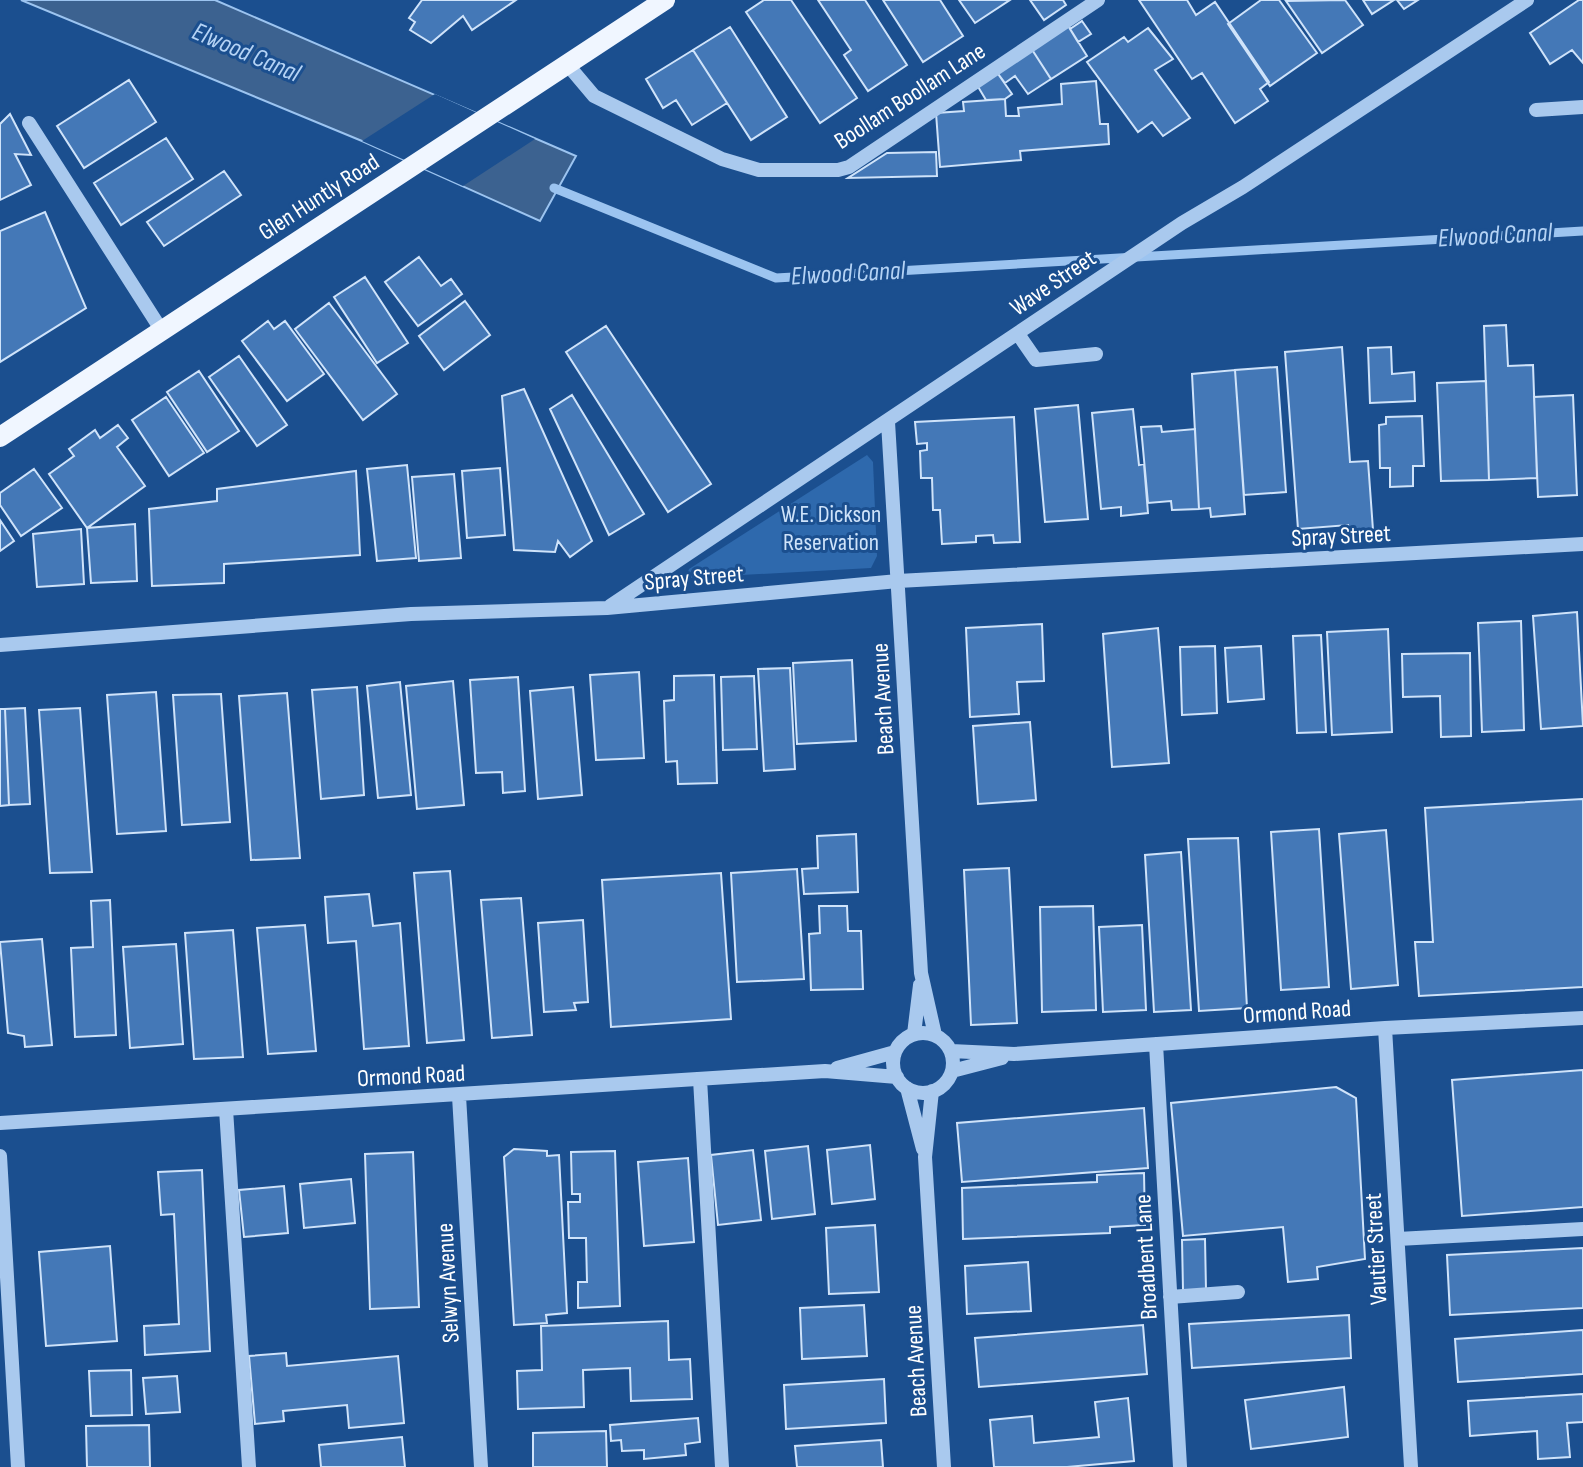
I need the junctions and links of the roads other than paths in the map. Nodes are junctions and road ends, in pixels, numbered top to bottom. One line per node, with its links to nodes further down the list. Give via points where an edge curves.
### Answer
1 (665, 0): 4 (main road, Glen Huntly Road)
2 (1098, 0): 4 (street, Boollam Boollam Lane, via 838,170 759,170 722,159 594,96)
3 (1527, 0): 9 (street, Wave Street)
4 (567, 64): 8 (main road, Glen Huntly Road)
5 (1583, 107): 6 (street)
6 (1536, 110)
7 (29, 123): 8 (street)
8 (162, 331): 12 (main road, Glen Huntly Road)
9 (1018, 334): 10 (street, via 1036,360); 11 (street, Wave Street)
10 (1096, 354)
11 (888, 422): 14 (street, Beach Avenue); 15 (street, Wave Street)
12 (0, 437)
13 (1583, 544): 14 (street, Spray Street)
14 (898, 581): 15 (street, Spray Street); 17 (street, Beach Avenue)
15 (607, 608): 16 (street, Spray Street, via 411,614)
16 (0, 645)
17 (921, 973): 20 (street, Beach Avenue); 21 (street, Beach Avenue)
18 (1583, 1018): 19 (street, Ormond Road)
19 (1385, 1028): 22 (street, Ormond Road); 37 (street, Vautier Street)
20 (914, 1034): 21 (street); 24 (street, Ormond Road)
21 (935, 1035): 23 (street)
22 (1156, 1044): 25 (street, Ormond Road); 39 (street, Broadbent Lane)
23 (951, 1051): 25 (street, Ormond Road); 27 (street)
24 (895, 1052): 26 (street, Ormond Road); 29 (street)
25 (1014, 1054): 27 (street, Ormond Road)
26 (825, 1071): 28 (street, Ormond Road); 29 (street, Ormond Road)
27 (952, 1071): 30 (street, Ormond Road)
28 (700, 1079): 31 (street, Ormond Road); 43 (street)
29 (902, 1082): 30 (street, Ormond Road); 35 (street, Beach Avenue)
30 (932, 1091): 35 (street, Beach Avenue)
31 (459, 1096): 32 (street, Ormond Road); 42 (street, Selwyn Avenue)
32 (226, 1109): 33 (street, Ormond Road); 41 (street)
33 (0, 1123)
34 (0, 1156): 40 (street)
35 (925, 1157): 44 (street, Beach Avenue)
36 (1583, 1229): 37 (street)
37 (1398, 1239): 46 (street, Vautier Street)
38 (1238, 1292): 39 (street)
39 (1170, 1297): 45 (street, Broadbent Lane)
40 (18, 1467)
41 (249, 1467)
42 (481, 1467)
43 (722, 1467)
44 (944, 1467)
45 (1180, 1467)
46 (1411, 1467)

